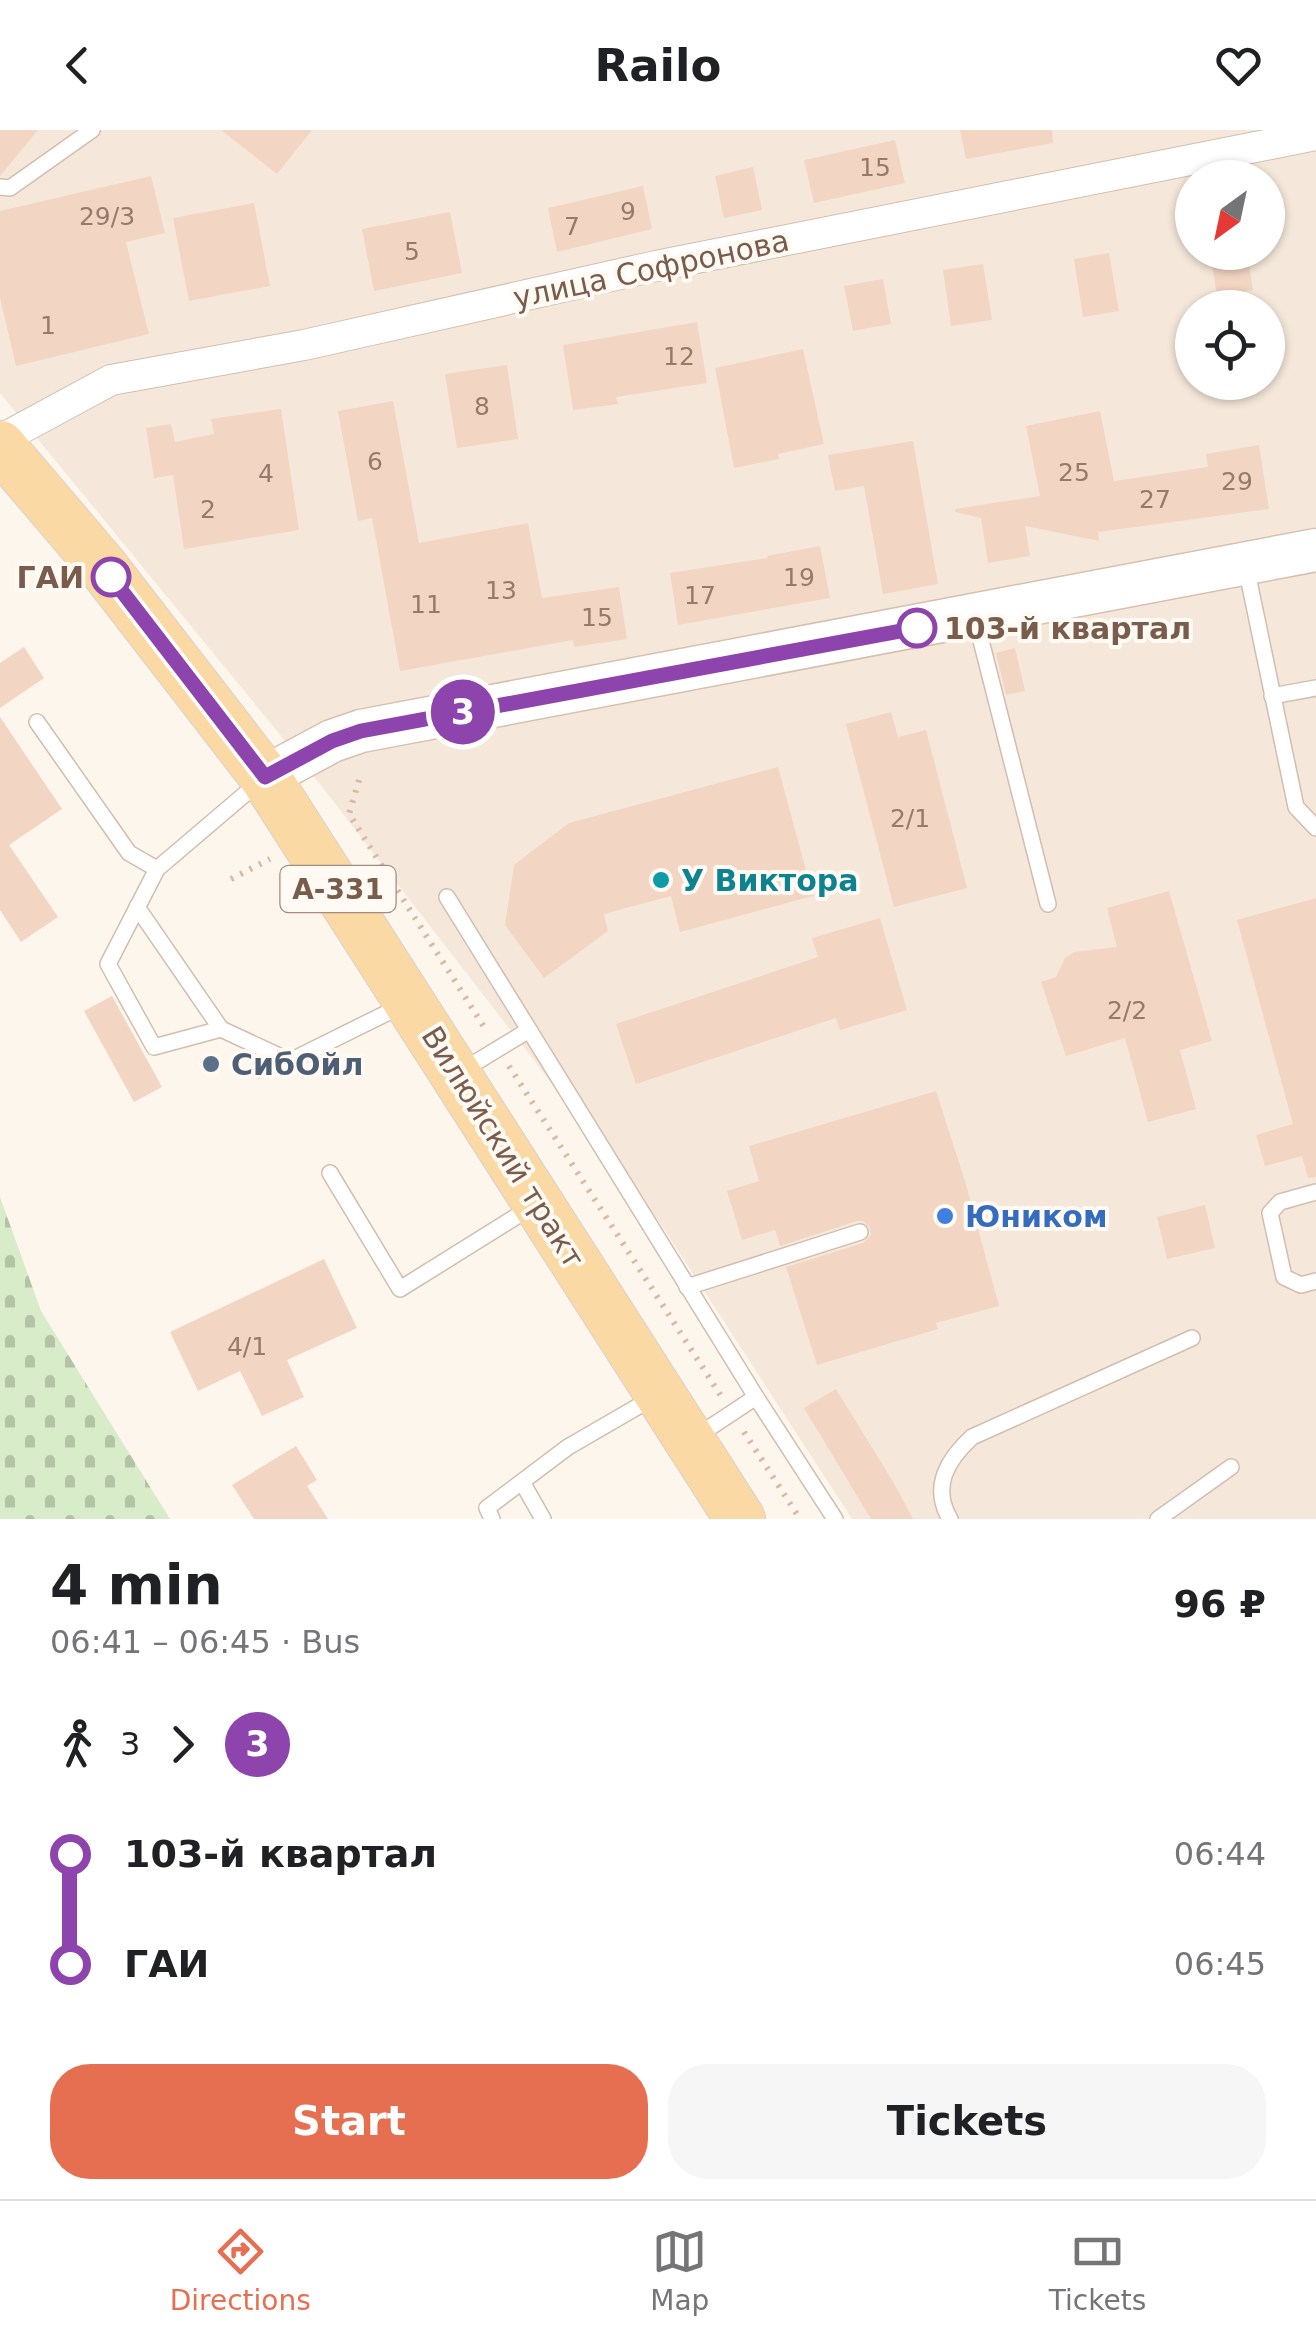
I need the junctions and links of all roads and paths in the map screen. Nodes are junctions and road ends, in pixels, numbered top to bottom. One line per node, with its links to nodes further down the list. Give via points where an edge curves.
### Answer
1 (92, 130): 3 (lane, via 10,188)
2 (1316, 135): 4 (street, улица Софронова, via 112,380)
3 (0, 188)
4 (0, 443): 11 (main road, А-331)
5 (1316, 550): 6 (main road)
6 (1245, 563): 7 (main road); 9 (lane)
7 (975, 617): 11 (main road, via 361,731); 16 (lane)
8 (1316, 688): 9 (lane)
9 (1272, 696): 13 (lane, via 1296,807)
10 (37, 722): 14 (lane, via 129,853)
11 (265, 777): 14 (lane); 18 (main road, Вилюйский тракт / А-331)
12 (359, 780): 21 (path, via 349,814)
13 (1316, 828)
14 (158, 868): 17 (lane)
15 (447, 897): 20 (lane)
16 (1048, 904)
17 (137, 908): 19 (lane); 19 (lane, via 108,964 154,1047)
18 (410, 1002): 19 (lane, via 290,1061); 21 (main road, Вилюйский тракт / А-331)
19 (222, 1029)
20 (529, 1030): 21 (lane); 27 (lane)
21 (478, 1062): 24 (main road, Вилюйский тракт / А-331); 31 (path)
22 (330, 1172): 24 (lane, via 400,1289)
23 (1316, 1192): 26 (lane, via 1280,1202 1270,1213 1284,1276 1301,1285)
24 (538, 1203): 29 (main road, Вилюйский тракт / А-331)
25 (860, 1232): 27 (lane)
26 (1316, 1281)
27 (688, 1286): 30 (lane)
28 (1192, 1338): 40 (lane, via 972,1437 944,1472 942,1506)
29 (660, 1394): 32 (main road, Вилюйский тракт / А-331); 34 (lane)
30 (756, 1397): 31 (lane); 39 (lane)
31 (732, 1413): 32 (lane); 38 (path)
32 (690, 1441): 37 (main road, Вилюйский тракт / А-331)
33 (1231, 1466): 41 (lane)
34 (522, 1482): 35 (lane, via 487,1508); 36 (lane)
35 (492, 1519)
36 (543, 1519)
37 (740, 1519)
38 (800, 1519)
39 (835, 1519)
40 (950, 1519)
41 (1158, 1519)

